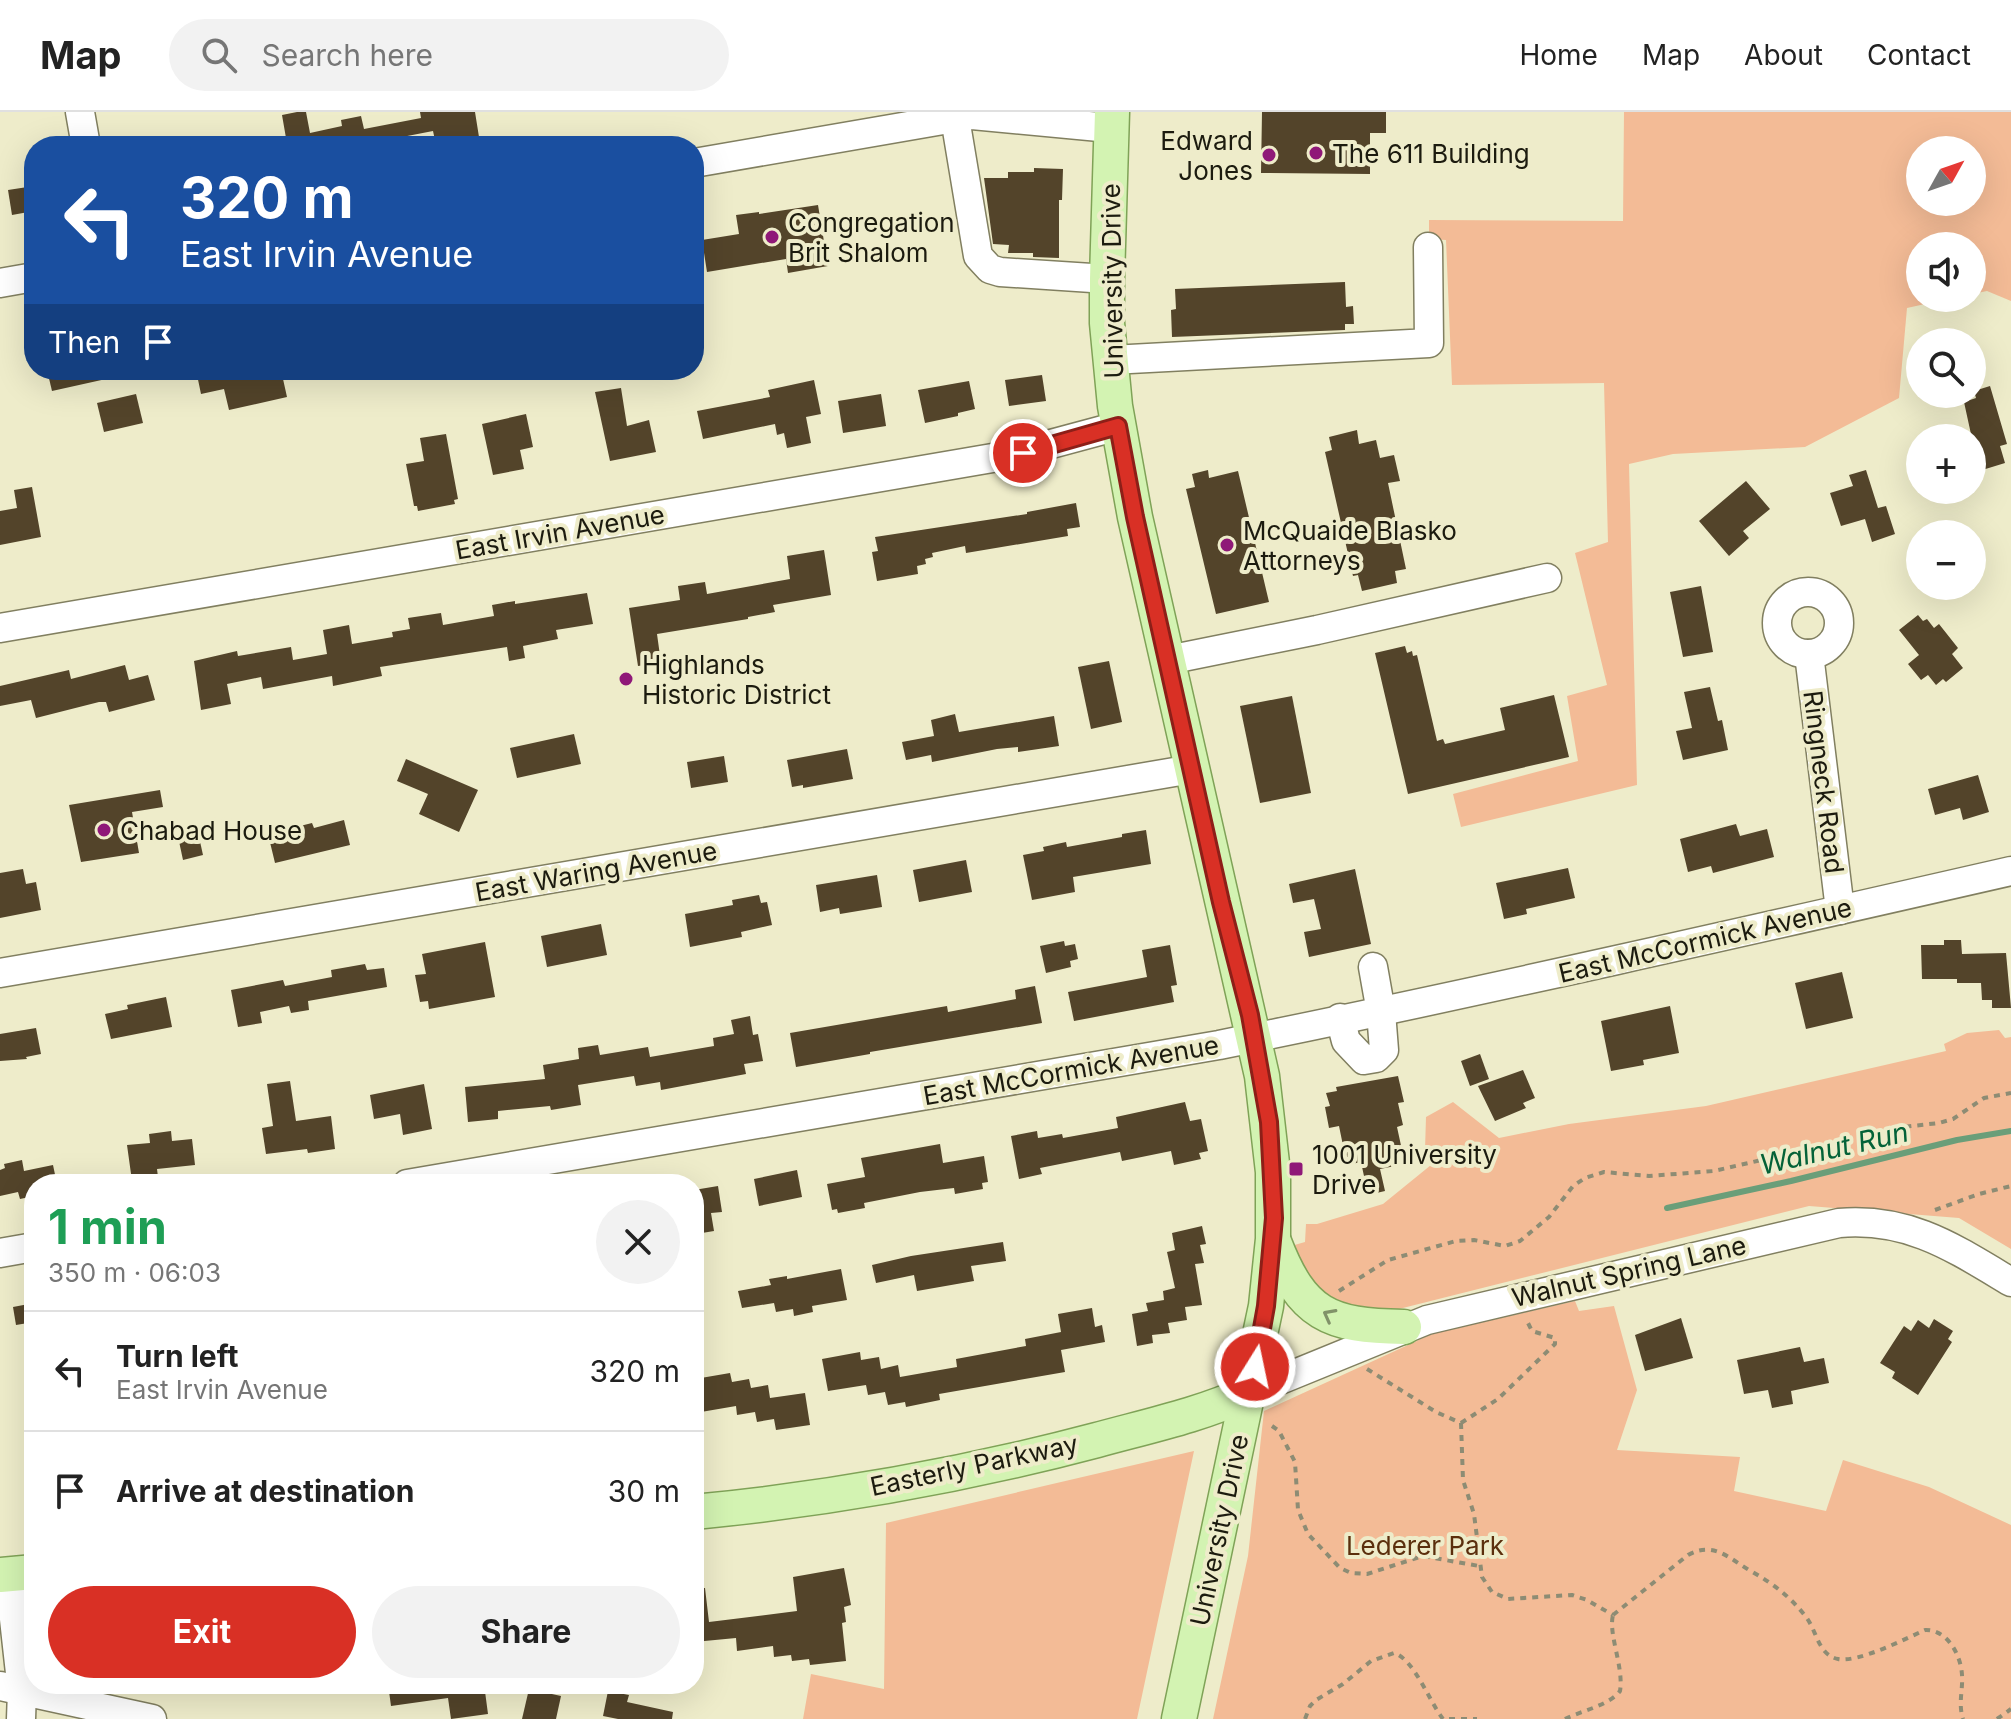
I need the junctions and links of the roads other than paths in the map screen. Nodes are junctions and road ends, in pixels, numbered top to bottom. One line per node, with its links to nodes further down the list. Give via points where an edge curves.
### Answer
1 (80, 112): 4 (street)
2 (955, 118): 3 (street); 5 (street); 8 (street, via 978,256 985,265 1007,273)
3 (1111, 120): 8 (main road, University Drive)
4 (84, 136)
5 (704, 161)
6 (1428, 247): 10 (street, via 1429,343)
7 (24, 279): 9 (street)
8 (1107, 279): 10 (main road, University Drive)
9 (0, 283)
10 (1111, 360): 11 (main road, University Drive)
11 (1118, 426): 13 (street, East Irvin Avenue, via 1010,455); 15 (main road, University Drive)
12 (1547, 578): 15 (street)
13 (0, 628)
14 (1809, 654): 18 (street, Ringneck Road)
15 (1168, 660): 16 (main road, University Drive)
16 (1192, 769): 20 (street, East Waring Avenue); 23 (main road, University Drive)
17 (2011, 871): 18 (street, East McCormick Avenue)
18 (1840, 910): 21 (street, East McCormick Avenue)
19 (1373, 967): 21 (street)
20 (0, 973)
21 (1381, 1012): 22 (street, East McCormick Avenue); 22 (street, via 1384,1050 1364,1060 1346,1041)
22 (1340, 1018): 23 (street, East McCormick Avenue)
23 (1254, 1037): 24 (street, East McCormick Avenue); 25 (main road, University Drive, via 1270,1134)
24 (465, 1174)
25 (1273, 1239): 29 (main road, one-way to 25, via 1355,1325 1320,1311 1291,1281); 30 (main road, University Drive)
26 (24, 1249): 27 (street)
27 (0, 1253)
28 (2011, 1282): 29 (street, Walnut Spring Lane, via 1921,1232 1852,1222)
29 (1404, 1327): 30 (street, Walnut Spring Lane)
30 (1248, 1393): 31 (main road, Easterly Parkway, via 1215,1408 967,1470); 37 (main road, University Drive)
31 (704, 1511)
32 (14, 1574): 33 (street)
33 (11, 1688): 35 (street)
34 (38, 1694): 36 (street)
35 (21, 1719)
36 (152, 1719)
37 (1179, 1719)

